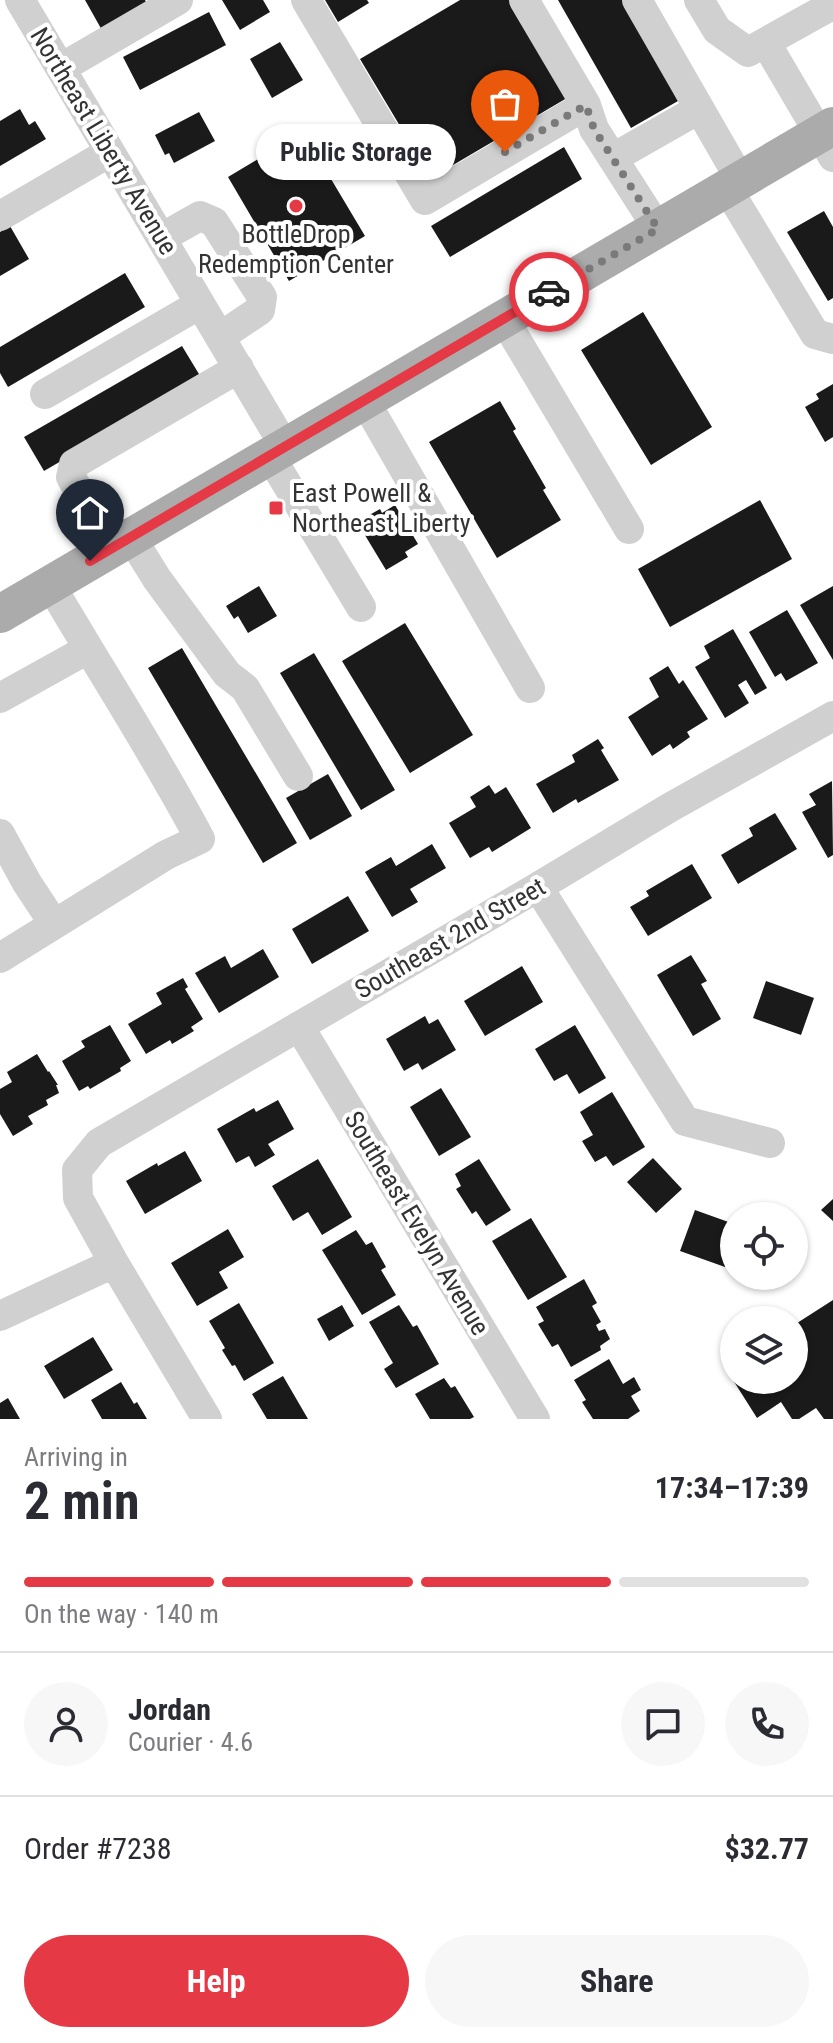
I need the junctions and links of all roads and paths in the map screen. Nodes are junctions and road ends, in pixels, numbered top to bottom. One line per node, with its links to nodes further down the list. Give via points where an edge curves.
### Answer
1 (20, 0): 9 (street, Northeast Liberty Avenue)
2 (178, 0): 9 (street)
3 (306, 0): 10 (street, via 425,200)
4 (524, 0): 10 (street)
5 (637, 0): 11 (street)
6 (699, 0): 8 (street, via 717,30 748,52)
7 (827, 8): 8 (street)
8 (766, 43): 12 (street)
9 (61, 68): 13 (street, Northeast Liberty Avenue)
10 (586, 105): 14 (street)
11 (699, 109): 14 (street); 15 (street)
12 (828, 139): 15 (main road)
13 (110, 152): 16 (street); 18 (street, Northeast Liberty Avenue)
14 (613, 158): 17 (street)
15 (734, 185): 17 (main road); 22 (street, via 815,334)
16 (0, 216)
17 (658, 229): 20 (main road)
18 (161, 238): 19 (street, Northeast Liberty Avenue); 21 (street, via 200,216 214,222 262,297 260,310)
19 (200, 304): 21 (street, Northeast Liberty Avenue); 24 (street)
20 (504, 319): 25 (main road); 27 (street)
21 (220, 337): 23 (street, Northeast Liberty Avenue)
22 (833, 339)
23 (239, 368): 26 (street, Northeast Liberty Avenue); 28 (street, via 74,464 71,477)
24 (45, 394)
25 (365, 401): 26 (main road); 33 (street)
26 (278, 451): 28 (main road); 30 (street, Northeast Liberty Avenue)
27 (629, 529)
28 (121, 543): 29 (main road); 36 (street, via 157,579 227,674 245,688)
29 (50, 584): 31 (main road); 32 (street)
30 (361, 607)
31 (0, 614)
32 (88, 649): 34 (street); 39 (street, via 200,839)
33 (530, 688)
34 (0, 698)
35 (833, 716): 38 (street, Southeast 2nd Street)
36 (298, 776)
37 (0, 834): 39 (street)
38 (538, 887): 41 (street, Southeast 2nd Street); 42 (street, via 685,1121)
39 (54, 924): 40 (street)
40 (0, 958)
41 (299, 1026): 43 (street, Southeast 2nd Street, via 99,1143 77,1170 78,1198); 46 (street, Southeast Evelyn Avenue)
42 (770, 1143)
43 (114, 1263): 44 (street); 45 (street)
44 (0, 1316)
45 (207, 1419)
46 (535, 1419)

